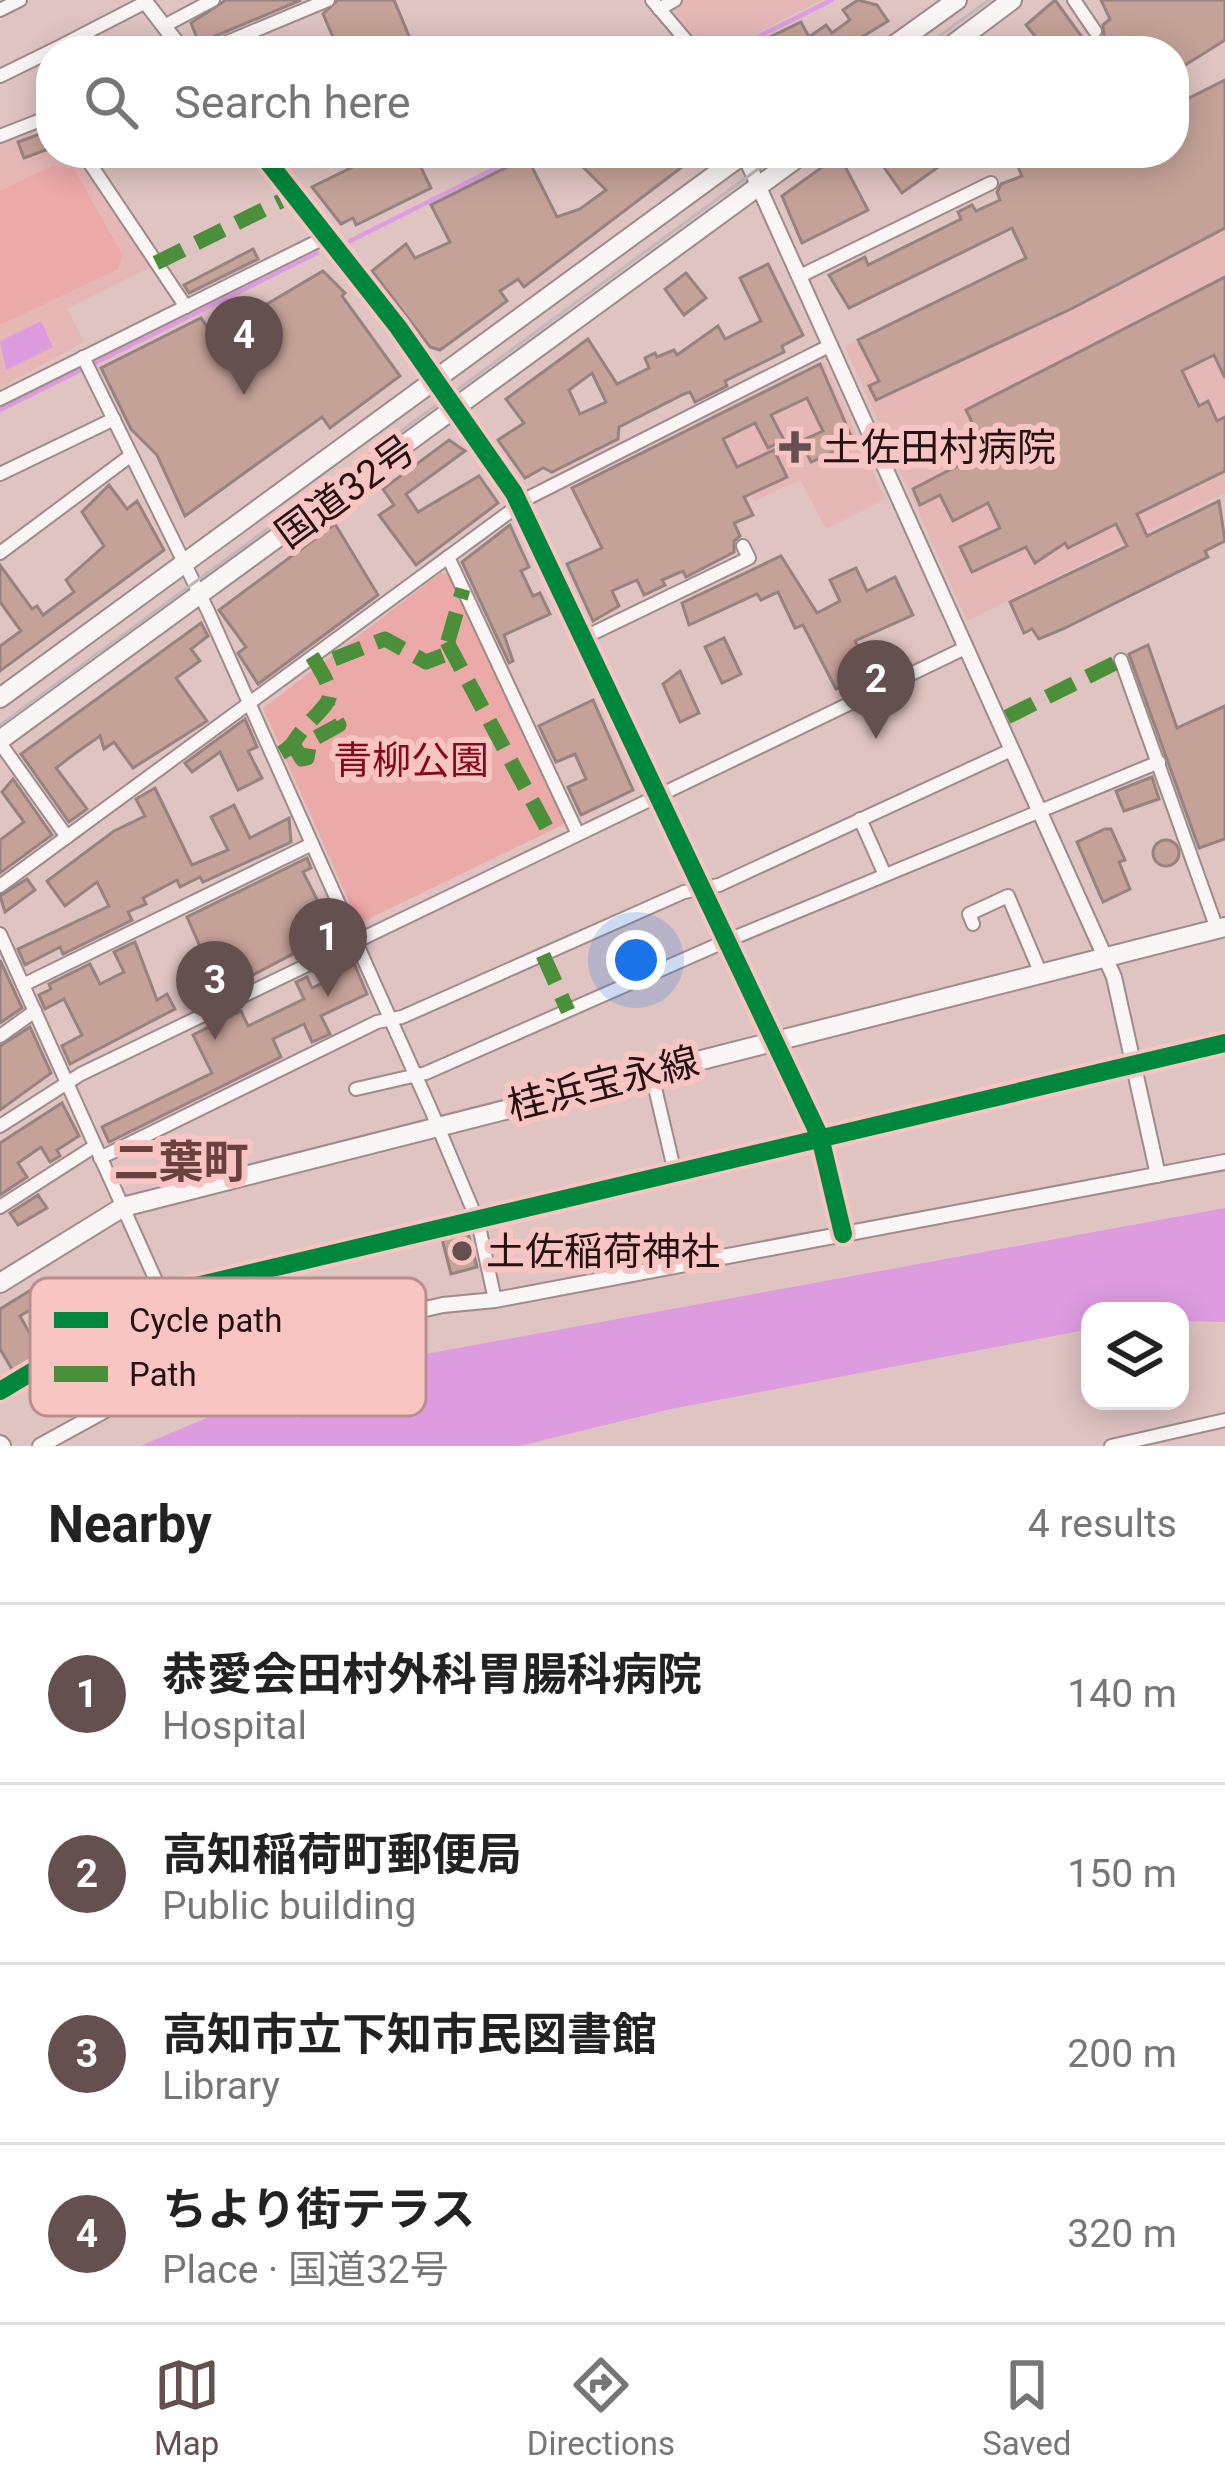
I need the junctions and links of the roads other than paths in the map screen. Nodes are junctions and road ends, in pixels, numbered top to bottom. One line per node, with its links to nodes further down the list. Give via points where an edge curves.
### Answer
1 (20, 0): 10 (street)
2 (213, 0): 11 (street)
3 (328, 0): 15 (street)
4 (675, 0): 9 (street)
5 (957, 0): 17 (main road)
6 (1012, 0): 18 (main road)
7 (1074, 0): 12 (street)
8 (145, 1): 11 (street); 13 (street)
9 (656, 4): 16 (street)
10 (0, 10)
11 (164, 26): 14 (street)
12 (1095, 31)
13 (79, 36)
14 (172, 36)
15 (242, 36)
16 (683, 36)
17 (907, 36)
18 (964, 36)
19 (36, 58): 20 (street)
20 (0, 76)
21 (36, 122): 22 (street)
22 (0, 136)
23 (93, 168): 32 (street)
24 (273, 168): 30 (street)
25 (723, 168): 35 (main road, 国道32号)
26 (751, 168): 29 (street)
27 (784, 168): 29 (main road, 国道32号)
28 (991, 183): 31 (street)
29 (759, 186): 31 (street); 37 (main road, 国道32号)
30 (326, 237): 32 (street); 35 (street)
31 (800, 277): 33 (street)
32 (186, 307): 34 (street)
33 (831, 345): 41 (street); 48 (street)
34 (83, 357): 36 (street); 38 (street)
35 (434, 379): 37 (street); 45 (main road, 国道32号)
36 (0, 399)
37 (456, 410): 41 (street); 46 (main road, 国道32号)
38 (114, 418): 39 (street); 40 (street)
39 (130, 456): 43 (street); 45 (street)
40 (0, 474)
41 (520, 504): 44 (street); 47 (street)
42 (743, 546): 47 (street, via 748,558 677,584)
43 (0, 553)
44 (448, 557): 51 (street); 58 (street)
45 (184, 564): 46 (street); 50 (main road, 国道32号)
46 (200, 595): 51 (street); 52 (main road, 国道32号)
47 (583, 638): 55 (street)
48 (965, 648): 53 (street); 55 (street)
49 (1121, 660): 54 (street)
50 (0, 698)
51 (249, 702): 59 (street); 60 (street)
52 (0, 742): 59 (street)
53 (1009, 751): 56 (street); 57 (street)
54 (1159, 762): 56 (street); 65 (street)
55 (658, 796): 58 (street); 63 (street)
56 (1037, 812): 61 (street); 70 (street)
57 (860, 819): 61 (street); 63 (street)
58 (577, 832): 67 (street)
59 (67, 837): 62 (street)
60 (312, 844): 67 (street); 72 (street)
61 (885, 875): 68 (street)
62 (0, 886)
63 (701, 890): 68 (street); 74 (street)
64 (973, 924): 71 (street, via 969,914 1008,896)
65 (1221, 928): 70 (main road, 桂浜宝永線)
66 (0, 934): 69 (street)
67 (356, 940): 74 (street); 81 (street)
68 (726, 941): 76 (street); 80 (street)
69 (5, 958): 72 (street)
70 (1106, 958): 71 (main road, 桂浜宝永線); 78 (street)
71 (1041, 974): 76 (main road, 桂浜宝永線)
72 (23, 985): 73 (street)
73 (34, 1011): 75 (street); 81 (street)
74 (390, 1019): 80 (street); 86 (street)
75 (0, 1036)
76 (772, 1039): 79 (main road, 桂浜宝永線); 85 (street)
77 (1225, 1042): 78 (street)
78 (1133, 1064): 85 (street); 89 (street)
79 (650, 1071): 84 (main road, 桂浜宝永線); 88 (street)
80 (415, 1076): 82 (street); 84 (street)
81 (67, 1081): 83 (street); 86 (street)
82 (356, 1089)
83 (0, 1126)
84 (437, 1126): 90 (main road, 桂浜宝永線); 92 (street)
85 (820, 1137): 88 (street); 93 (street)
86 (98, 1152): 90 (street); 91 (street)
87 (1225, 1162): 89 (street)
88 (675, 1173): 92 (street)
89 (1158, 1174): 93 (street)
90 (123, 1207): 94 (street); 96 (main road, 桂浜宝永線)
91 (0, 1208)
92 (478, 1222): 95 (street); 97 (street)
93 (843, 1234): 97 (street)
94 (155, 1278)
95 (232, 1278)
96 (0, 1283)
97 (494, 1300): 98 (street)
98 (426, 1309)
99 (30, 1373): 100 (street)
100 (0, 1391)
101 (95, 1416): 103 (street)
102 (1225, 1420): 104 (street)
103 (40, 1446)
104 (1111, 1446)

